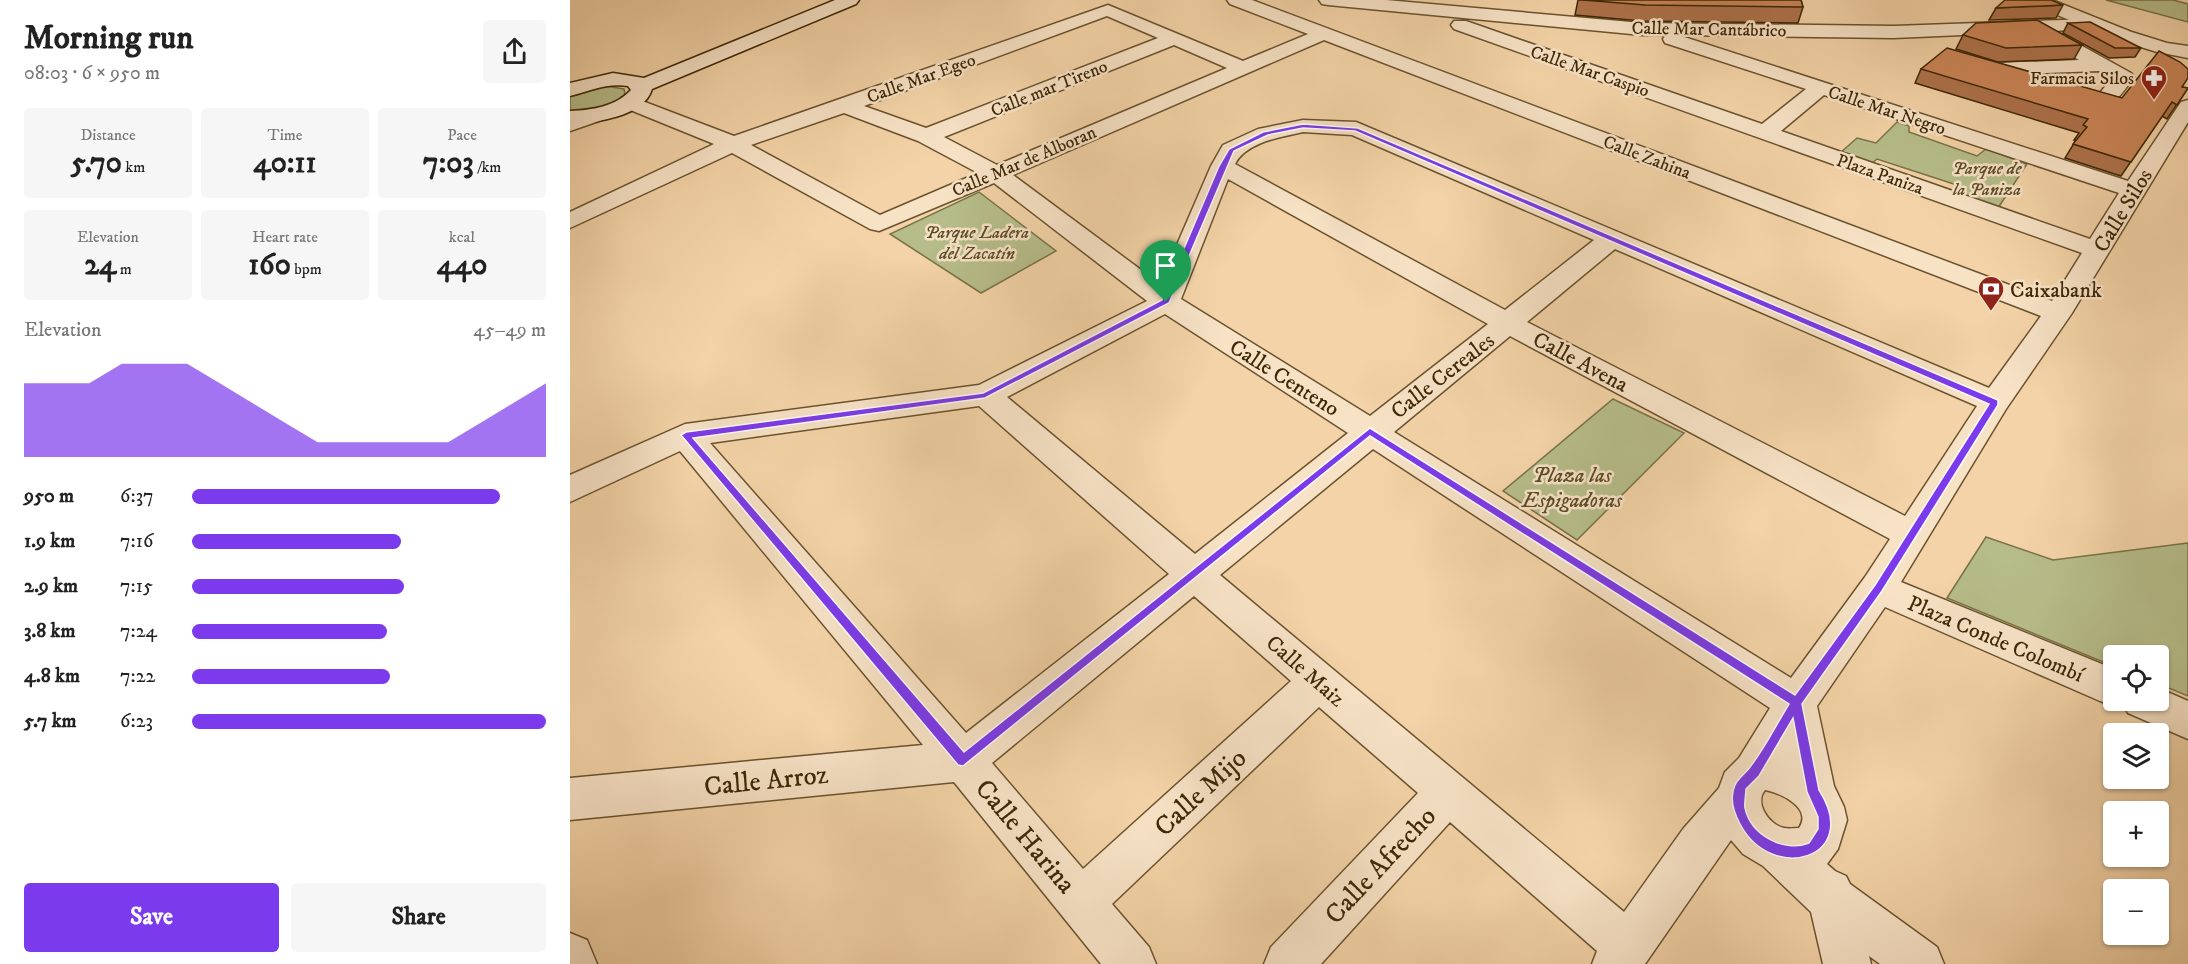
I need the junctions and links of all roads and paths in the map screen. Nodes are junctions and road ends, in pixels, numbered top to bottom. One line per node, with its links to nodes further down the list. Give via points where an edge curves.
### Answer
1 (832, 0): 24 (street, via 656,72)
2 (850, 0): 24 (street)
3 (1236, 0): 14 (street, Calle Zahina)
4 (1328, 0): 8 (street, Calle Mar Cantábrico)
5 (2037, 0): 9 (street)
6 (2051, 0): 9 (street)
7 (1107, 5): 15 (street); 25 (street, Calle Mar Egeo)
8 (1416, 9): 12 (street, Calle Mar Cantábrico); 30 (street, Calle Mar Caspio)
9 (2074, 16): 10 (street)
10 (2092, 24): 11 (street, Calle Mar Cantábrico); 17 (street)
11 (2034, 27): 13 (street, Calle Mar Cantábrico); 19 (street)
12 (1642, 29): 13 (street, Calle Mar Cantábrico); 23 (street, Calle Mar Negro)
13 (1924, 31): 16 (street)
14 (1323, 34): 20 (street, Calle Mar de Alboran); 40 (street, Calle Zahina)
15 (1172, 39): 20 (street); 31 (street, Calle mar Tireno)
16 (1941, 48)
17 (2183, 60)
18 (1971, 63): 21 (street)
19 (2104, 65): 21 (street); 21 (street, via 2124,77 2103,102)
20 (1243, 68): 34 (street, Calle Mar de Alboran)
21 (1993, 69)
22 (572, 88): 24 (street, via 602,81)
23 (1820, 88): 30 (street); 35 (street, Calle Mar Negro)
24 (632, 90): 27 (street); 32 (street)
25 (844, 106): 31 (street, Calle Centeno); 32 (street, Calle Mar Egeo)
26 (2188, 106): 35 (street, Calle Silos)
27 (594, 115): 28 (street); 29 (street)
28 (570, 117)
29 (570, 125)
30 (1765, 133): 38 (street, Plaza Paniza)
31 (926, 136): 34 (street, Calle Centeno)
32 (733, 144): 34 (street, Calle Mar de Alboran, via 879,224); 36 (street, Calle Mar Egeo)
33 (1222, 166): 37 (street, via 1231,150 1266,134 1303,126 1356,129); 39 (street); 41 (street, Calle Avena)
34 (995, 173): 39 (street, Calle Centeno)
35 (2133, 189): 38 (street, Calle Silos)
36 (570, 221)
37 (1613, 238): 41 (street, Calle Cereales); 43 (street)
38 (2097, 250): 40 (street, Calle Silos)
39 (1166, 302): 42 (street); 44 (street, Calle Centeno)
40 (2058, 313): 43 (street, Calle Silos)
41 (1508, 323): 44 (street, Calle Cereales); 47 (street, Calle Avena)
42 (985, 395): 45 (street); 48 (street, Calle Maiz)
43 (1995, 402): 47 (street, Calle Silos)
44 (1370, 431): 48 (street, Calle Cereales); 52 (street, Calle Centeno)
45 (686, 435): 46 (street); 55 (street, Calle Harina)
46 (570, 489)
47 (1910, 534): 49 (street, Calle Silos)
48 (1193, 574): 50 (street, Calle Maiz); 55 (street, Calle Cereales)
49 (1878, 588): 51 (street, Plaza Conde Colombí); 52 (street, Calle Silos)
50 (1319, 681): 56 (street, Calle Maiz); 61 (street, Calle Mijo)
51 (2103, 683)
52 (1796, 703): 57 (street); 59 (street, Calle Silos)
53 (2167, 711): 54 (street)
54 (2188, 720)
55 (963, 760): 58 (street, Calle Arroz); 61 (street, Calle Harina)
56 (1448, 792): 62 (street, Calle Maiz); 66 (street, Calle Afrecho)
57 (1814, 792): 59 (street, via 1804,782 1778,770); 59 (street, via 1825,817 1824,830)
58 (570, 799)
59 (1768, 818): 60 (street); 62 (street, via 1699,844)
60 (1831, 899): 67 (street); 68 (street)
61 (1081, 902): 65 (street, Calle Harina)
62 (1622, 955)
63 (570, 957): 64 (street)
64 (573, 964)
65 (1132, 964)
66 (1288, 964)
67 (1847, 964)
68 (1920, 964)

